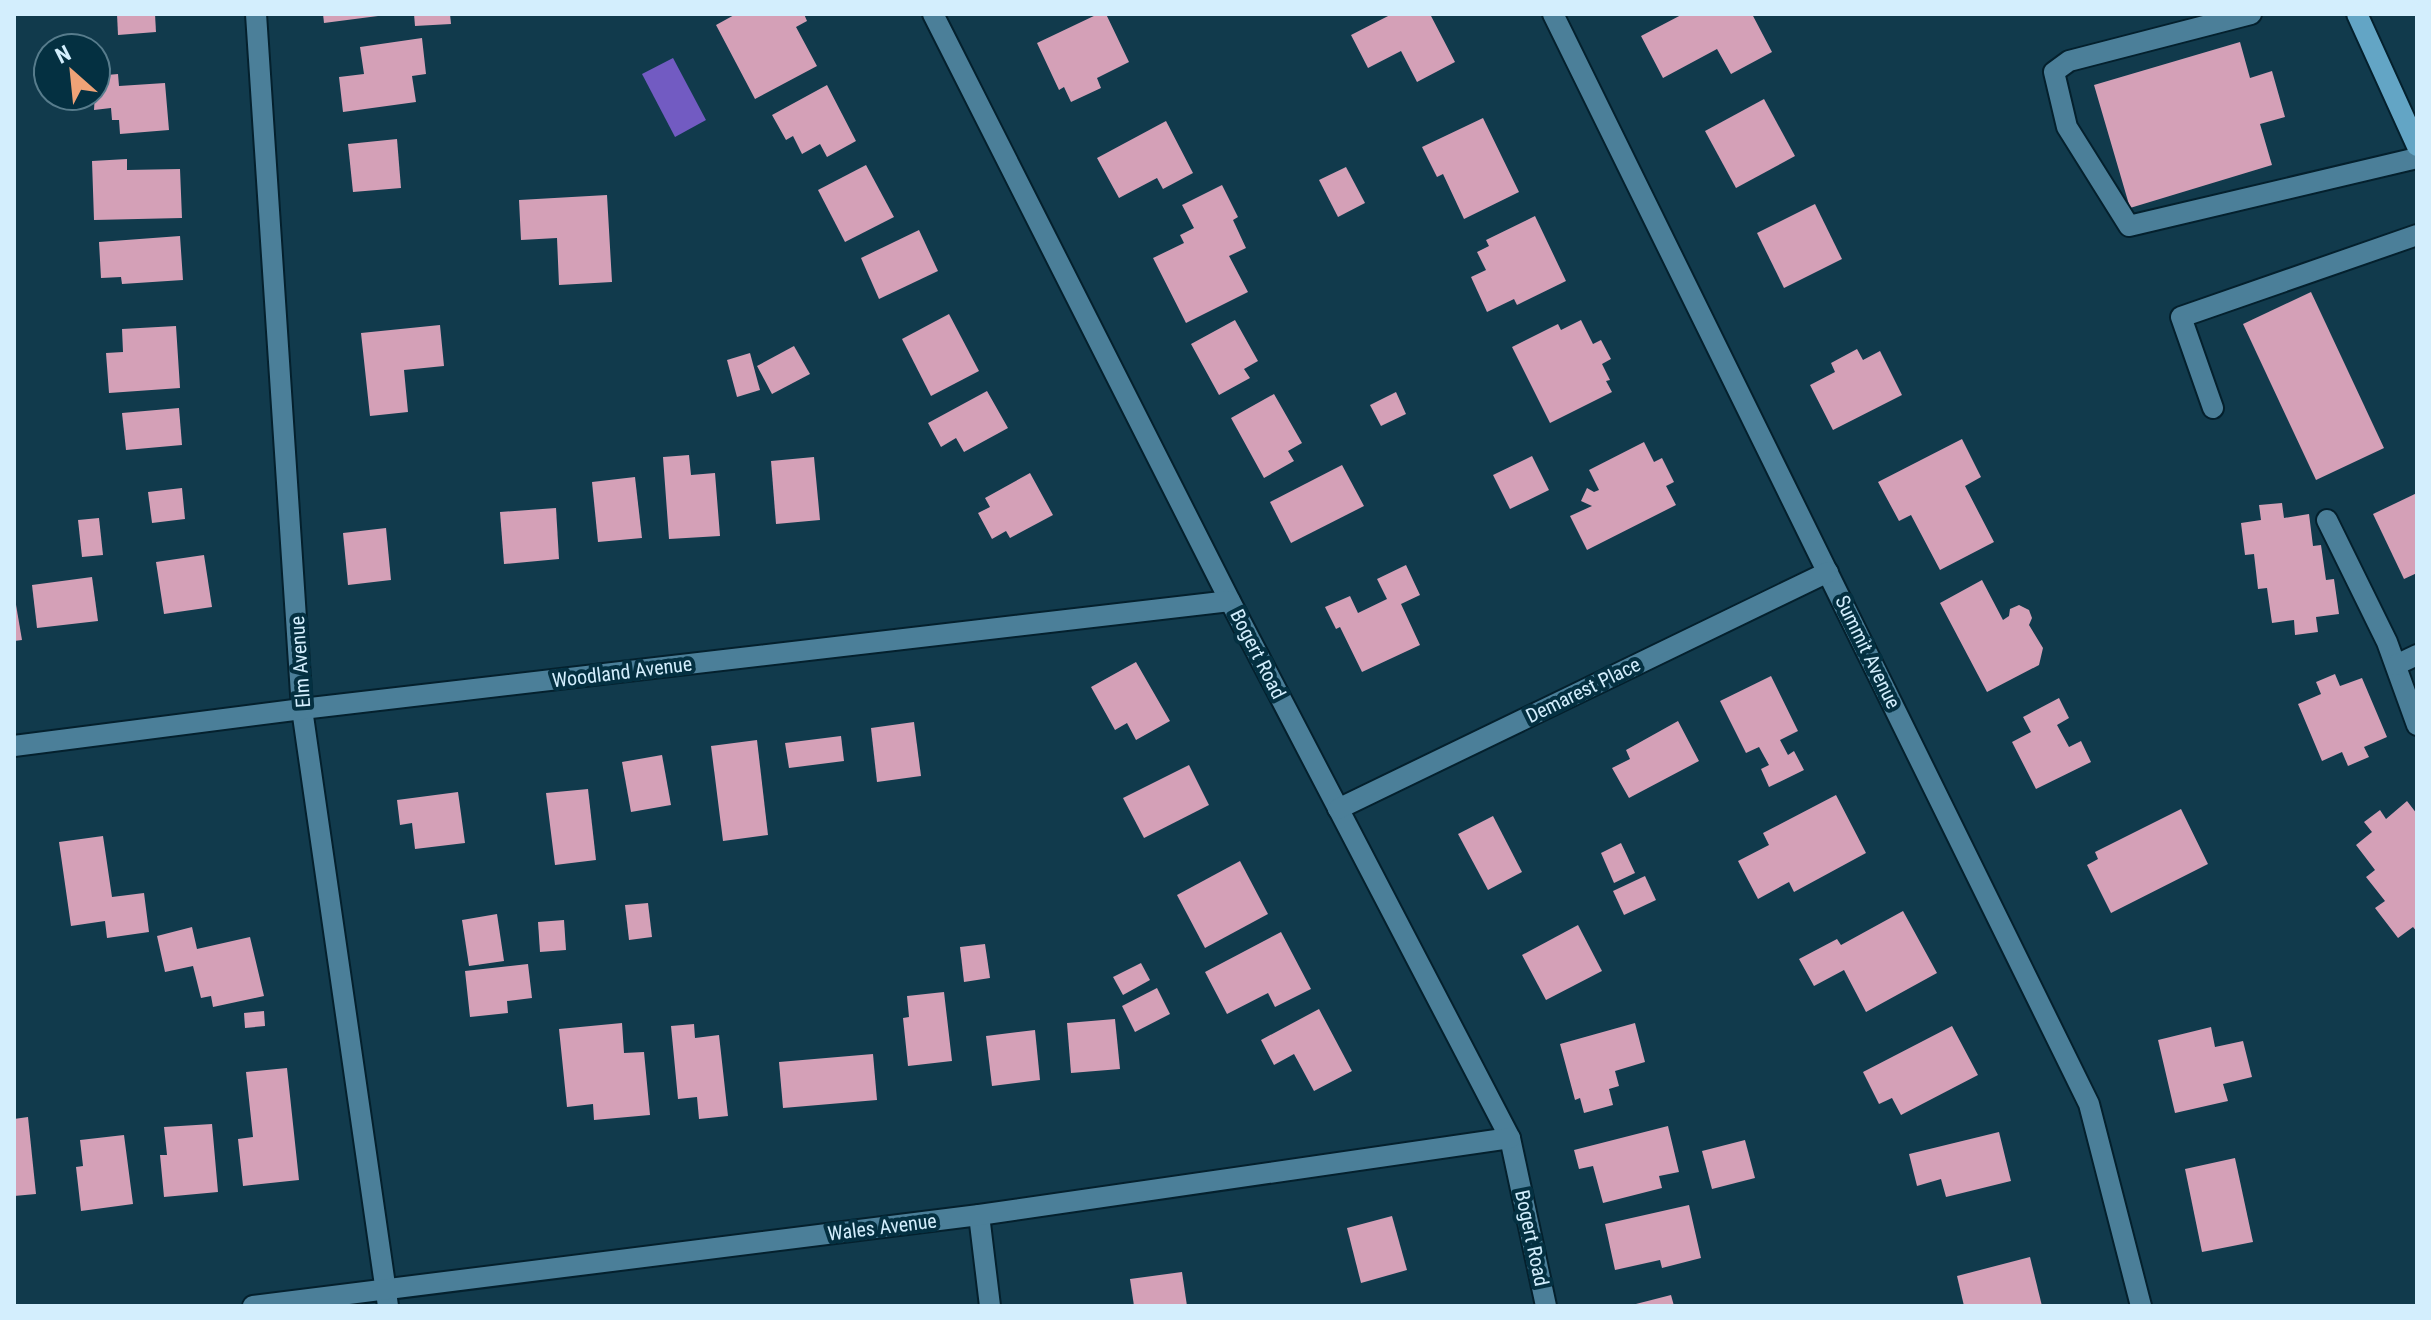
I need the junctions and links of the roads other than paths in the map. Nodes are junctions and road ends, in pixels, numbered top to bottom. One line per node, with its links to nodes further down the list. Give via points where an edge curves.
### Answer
1 (256, 14): 15 (street, Elm Avenue)
2 (933, 14): 12 (street, Bogert Road)
3 (1553, 14): 11 (street, Summit Avenue)
4 (2251, 14): 7 (street, via 2069,61 2054,72 2067,127 2129,226)
5 (2357, 14): 6 (main road)
6 (2417, 146)
7 (2417, 158)
8 (2417, 235): 9 (street, via 2181,317)
9 (2213, 408)
10 (2327, 520): 14 (street)
11 (1828, 572): 18 (street, Demarest Place); 25 (street, Summit Avenue, via 2089,1104)
12 (1230, 601): 15 (street, Woodland Avenue); 18 (street, Bogert Road)
13 (2417, 655): 14 (street)
14 (2396, 665): 16 (street)
15 (302, 709): 17 (street, Woodland Avenue); 21 (street, Elm Avenue)
16 (2417, 725)
17 (14, 746)
18 (1338, 809): 19 (street, Bogert Road)
19 (1510, 1138): 20 (street, Wales Avenue); 24 (street, Bogert Road)
20 (979, 1215): 21 (street, Wales Avenue); 23 (street)
21 (387, 1298): 22 (street, Wales Avenue)
22 (253, 1306)
23 (990, 1306)
24 (1546, 1306)
25 (2141, 1306)

